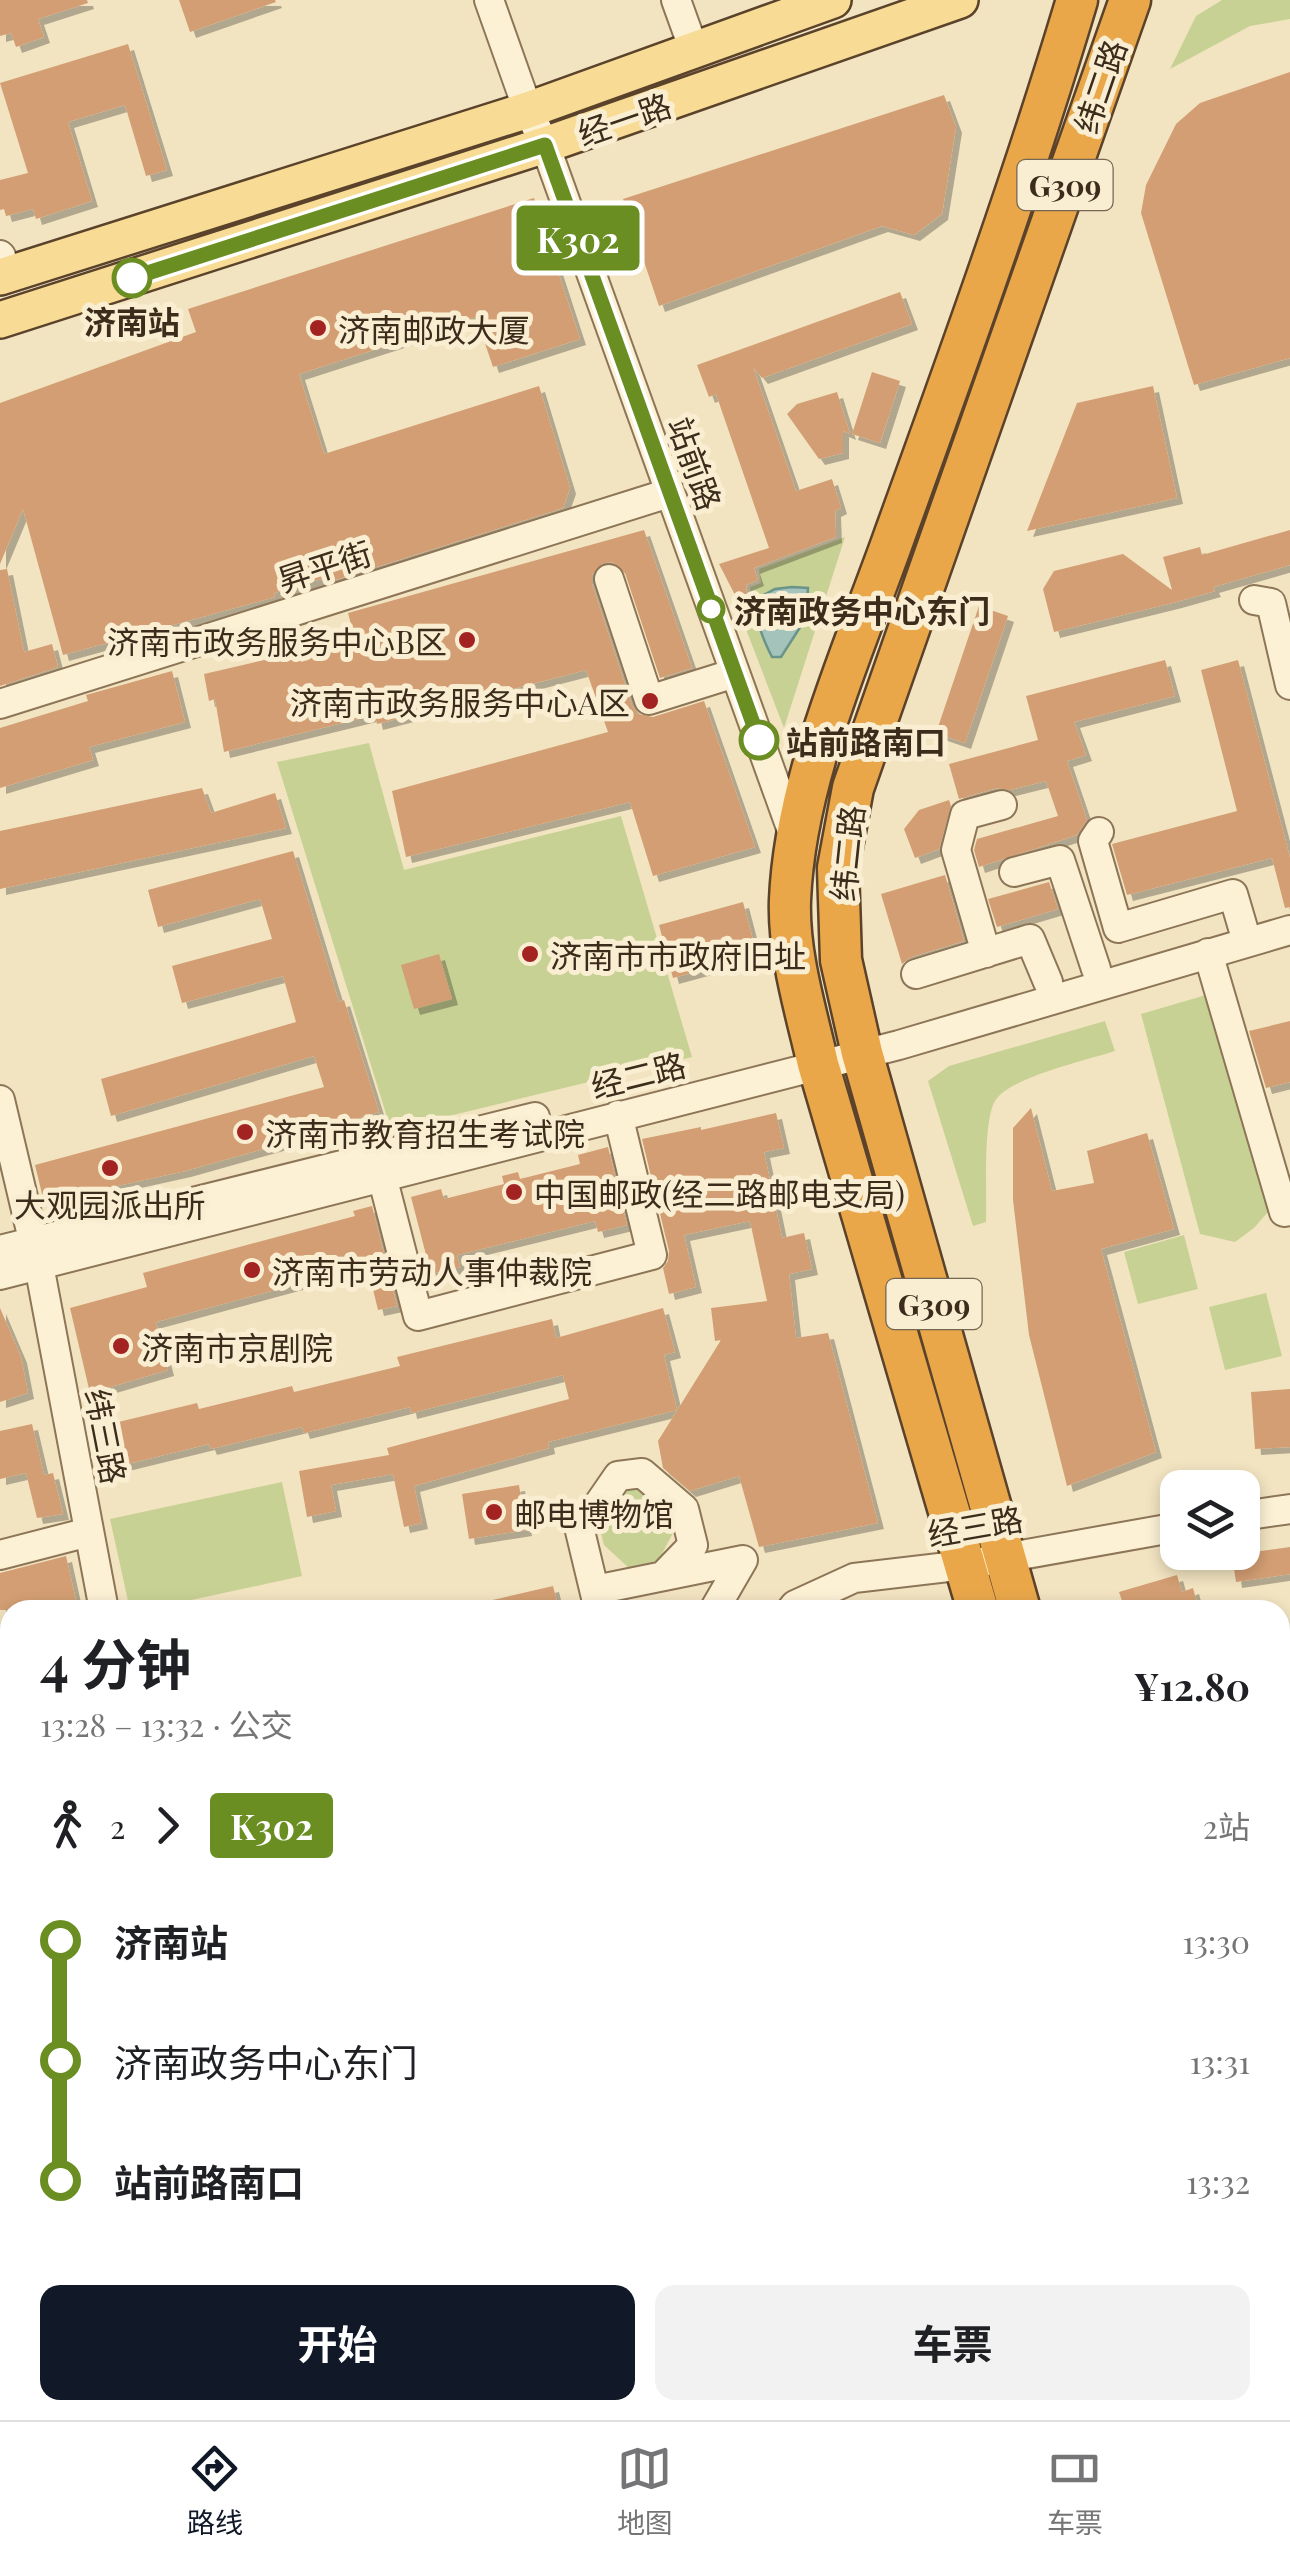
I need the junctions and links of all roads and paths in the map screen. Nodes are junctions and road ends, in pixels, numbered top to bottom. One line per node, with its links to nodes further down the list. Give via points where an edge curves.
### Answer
1 (489, 0): 8 (street, 站前路)
2 (676, 0): 7 (street)
3 (833, 0): 7 (main road, 经一路)
4 (960, 0): 9 (main road, 经一路)
5 (1077, 0): 20 (highway, 纬二路 / G309, via 823,735)
6 (1130, 0): 30 (highway, 纬二路 / G309, via 853,788 838,868 841,960)
7 (694, 50): 8 (main road, 经一路)
8 (528, 110): 9 (street, 站前路); 10 (main road, 经一路)
9 (545, 145): 11 (main road, 经一路); 12 (street, 站前路)
10 (0, 276)
11 (0, 320)
12 (669, 493): 15 (street, 站前路); 17 (street, 昇平街)
13 (609, 578): 15 (street, via 650,700)
14 (1272, 600): 16 (street)
15 (734, 673): 20 (street, 站前路)
16 (1290, 685)
17 (0, 704)
18 (1002, 805): 25 (street, via 965,815 956,850)
19 (1099, 832): 23 (street, via 1093,841 1118,928 1233,894)
20 (796, 841): 31 (highway, 纬二路 / G309, via 790,904)
21 (1014, 872): 27 (street, via 1060,860)
22 (1290, 914): 23 (street, 经二路)
23 (1243, 928): 27 (street, 经二路)
24 (1290, 930): 26 (street, 经二路)
25 (986, 953): 28 (street); 29 (street, via 1030,939)
26 (1208, 953): 30 (street, 经二路); 35 (street, via 1284,1212)
27 (1096, 969): 29 (street, 经二路)
28 (916, 974)
29 (1048, 982): 30 (street, 经二路)
30 (860, 1045): 31 (street, 经二路); 44 (highway, 纬二路 / G309)
31 (817, 1056): 33 (street, 经二路); 37 (street, 经二路); 45 (highway, 纬二路 / G309)
32 (0, 1100): 37 (street, 纬三路)
33 (618, 1115): 34 (street, 经二路); 34 (street, via 652,1254 418,1316)
34 (382, 1176): 37 (street, 经二路)
35 (1290, 1210)
36 (0, 1250): 37 (street, 经二路)
37 (36, 1253): 38 (street, 经二路); 42 (street, 纬三路)
38 (0, 1275)
39 (1290, 1509): 40 (street)
40 (1260, 1513)
41 (1160, 1530): 44 (street, 经三路)
42 (89, 1532): 43 (street); 47 (street, 纬三路)
43 (0, 1556)
44 (1005, 1556): 45 (street, 经三路); 52 (highway, 纬二路 / G309)
45 (965, 1565): 50 (street, 经三路, via 854,1578); 51 (highway, 纬二路 / G309)
46 (663, 1576): 48 (street); 48 (street, via 693,1545 684,1509 642,1474 618,1476 580,1531); 49 (street, via 743,1560)
47 (102, 1600)
48 (597, 1600)
49 (720, 1600)
50 (807, 1600)
51 (975, 1600)
52 (1017, 1600)

